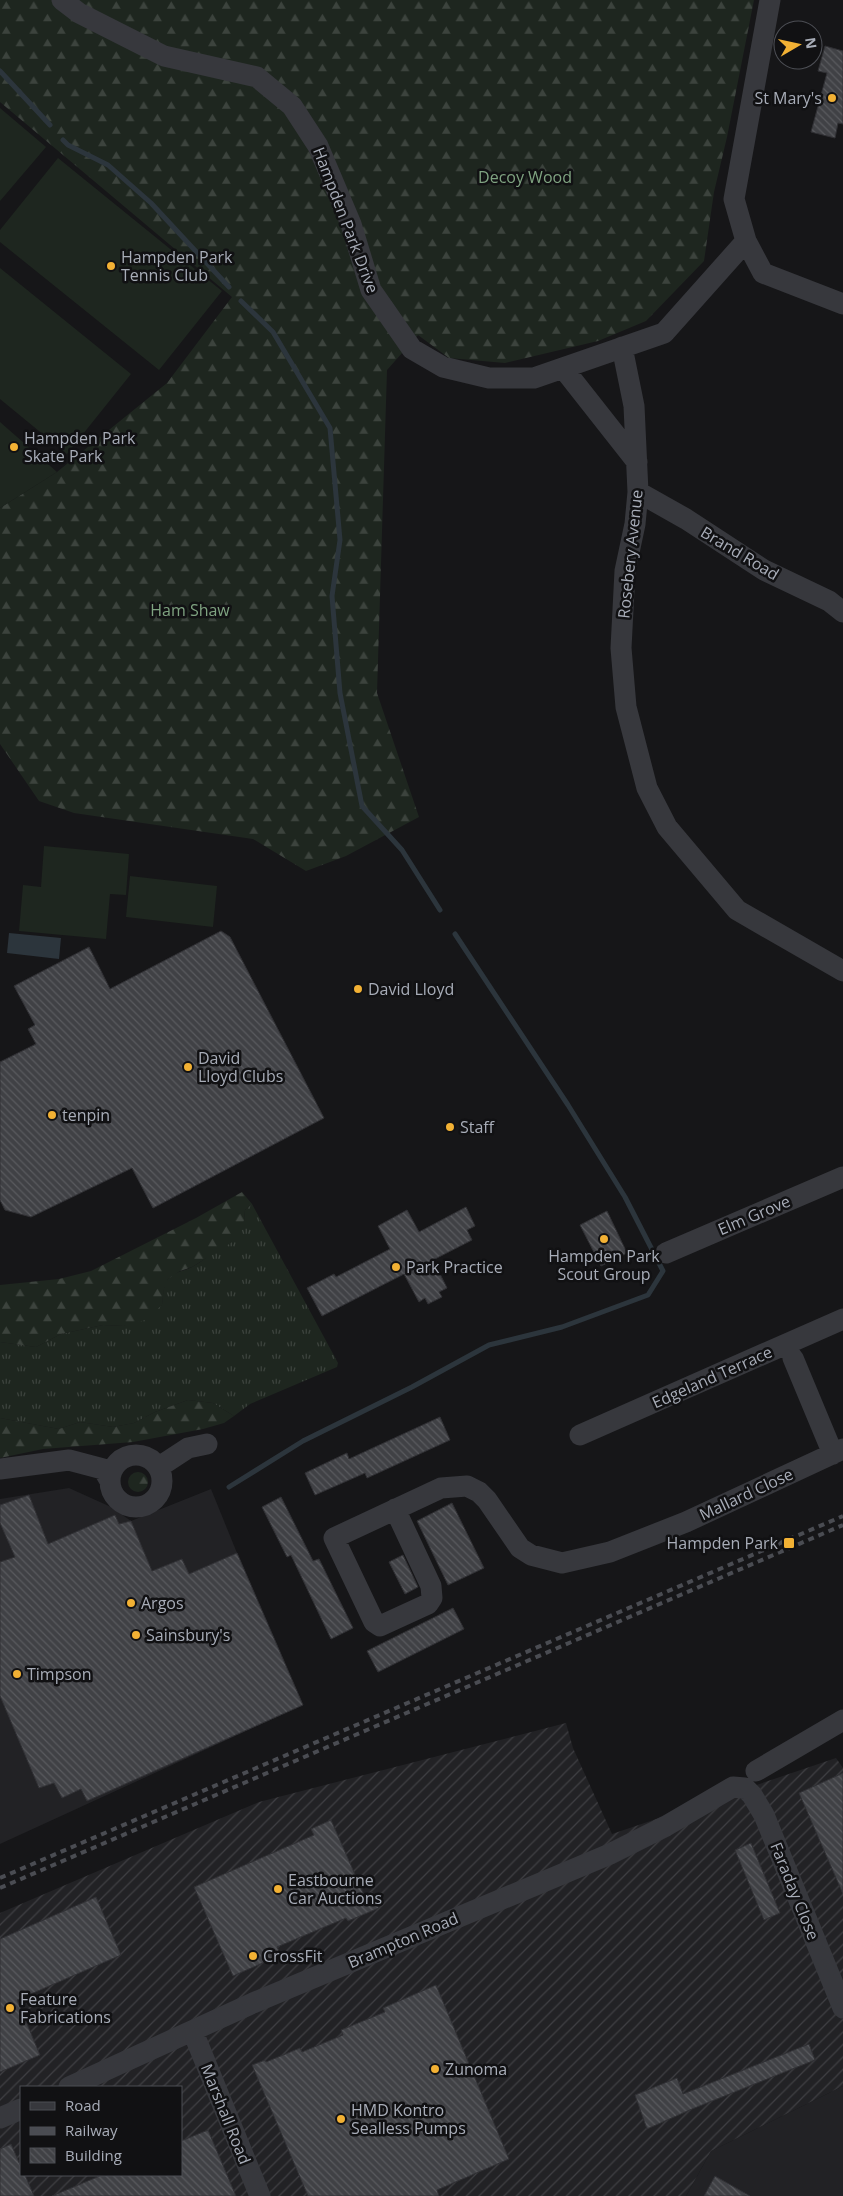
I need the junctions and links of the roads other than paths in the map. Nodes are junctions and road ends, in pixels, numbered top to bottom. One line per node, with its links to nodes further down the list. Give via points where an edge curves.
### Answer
1 (62, 0): 6 (street, Hampden Park Drive, via 79,13 164,56 257,77 292,106 318,146 351,224 371,290 412,349 443,367 490,378 534,378)
2 (770, 0): 3 (street, via 734,199)
3 (746, 241): 4 (street, via 763,273); 5 (street, Hampden Park Drive, via 664,333)
4 (843, 304)
5 (622, 348): 6 (street, Hampden Park Drive); 7 (street, Rosebery Avenue, via 634,406)
6 (563, 368): 7 (street)
7 (637, 462): 8 (street, Rosebery Avenue)
8 (638, 492): 9 (street, Brand Road, via 764,570 830,601); 10 (street, Rosebery Avenue, via 636,524 625,571 621,648 626,707 647,788 667,826 737,910)
9 (843, 612)
10 (843, 971)
11 (843, 1177): 12 (street, Elm Grove)
12 (666, 1253)
13 (843, 1319): 15 (street, Edgeland Terrace)
14 (793, 1358): 17 (street, Mallard Close)
15 (580, 1435)
16 (207, 1444): 18 (street, via 188,1448)
17 (838, 1452): 21 (street, Mallard Close, via 686,1522 610,1552 562,1563 520,1548 487,1500 466,1486 441,1488)
18 (159, 1467): 20 (street, via 146,1457 129,1456 115,1465); 20 (street, via 163,1483 161,1491 157,1498 143,1507 120,1502 111,1489)
19 (0, 1469): 20 (street, via 69,1460 103,1469)
20 (110, 1481)
21 (395, 1509): 21 (street, Mallard Close, via 334,1538 374,1622 380,1626 428,1604 432,1598 431,1586)
22 (843, 1720): 23 (street)
23 (756, 1771)
24 (733, 1787): 25 (street, Faraday Close, via 745,1788 764,1815); 26 (street, Brampton Road, via 610,1854 253,2003)
25 (843, 2008)
26 (193, 2032): 27 (street, Brampton Road); 30 (street, Marshall Road)
27 (71, 2086)
28 (20, 2109): 29 (street)
29 (0, 2118)
30 (260, 2196)

